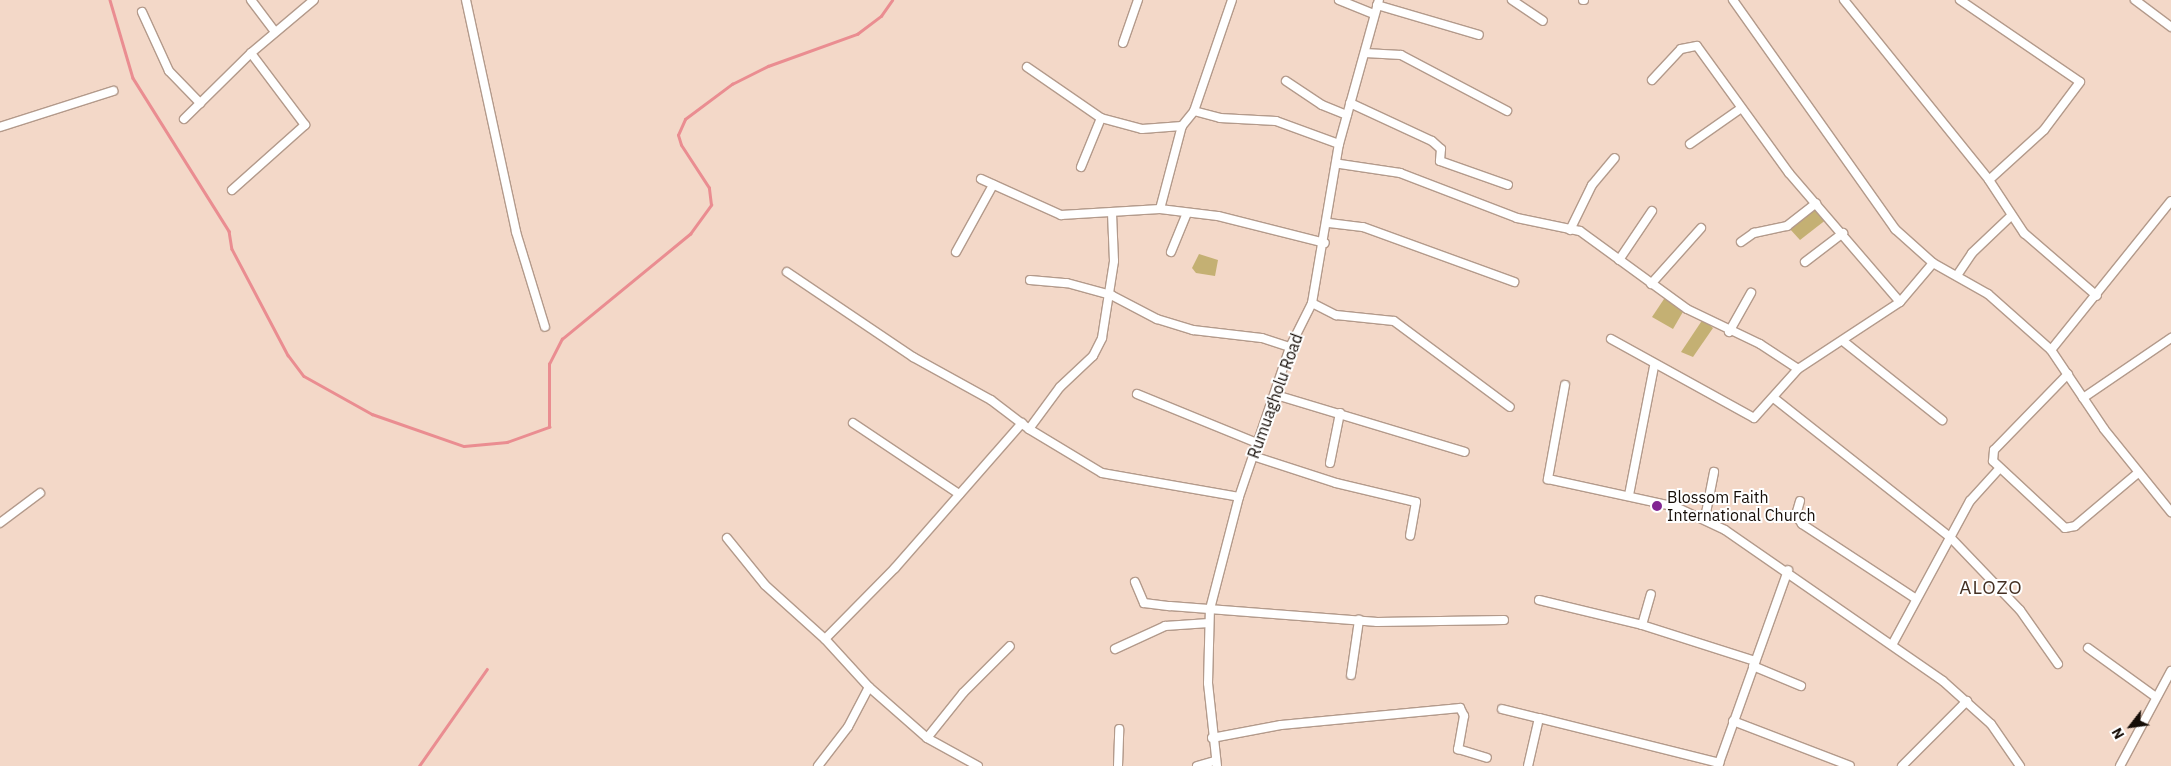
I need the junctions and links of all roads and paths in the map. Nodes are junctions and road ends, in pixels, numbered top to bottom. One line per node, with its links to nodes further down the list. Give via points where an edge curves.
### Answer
1 (251, 0): 17 (street)
2 (314, 0): 17 (street)
3 (466, 0): 74 (street, via 516,232)
4 (1138, 0): 19 (street)
5 (1232, 0): 29 (street)
6 (1339, 0): 14 (street)
7 (1512, 0): 15 (street)
8 (1733, 0): 63 (street, via 1843,161 1895,229)
9 (1844, 0): 42 (street)
10 (1960, 0): 42 (street, via 2080,82 2044,130)
11 (2135, 0): 16 (street)
12 (1378, 2): 14 (street, Rumuagholu Road); 18 (street)
13 (142, 12): 26 (street, via 169,71)
14 (1374, 14): 21 (street, Rumuagholu Road)
15 (1543, 21)
16 (2171, 27)
17 (274, 31): 20 (street)
18 (1478, 35)
19 (1123, 44)
20 (250, 52): 26 (street); 45 (street, via 305,125)
21 (1365, 53): 27 (street, Rumuagholu Road); 30 (street, via 1401,55)
22 (1027, 67): 32 (street)
23 (1652, 80): 28 (street, via 1681,49 1695,44 1720,74)
24 (1286, 81): 31 (street, via 1322,106)
25 (113, 91): 35 (street)
26 (200, 103): 33 (street)
27 (1350, 103): 31 (street, Rumuagholu Road); 44 (street, via 1432,140 1441,149 1440,161)
28 (1740, 109): 37 (street); 47 (street)
29 (1194, 111): 34 (street); 36 (street, via 1220,118 1276,121)
30 (1507, 111)
31 (1347, 115): 36 (street, Rumuagholu Road)
32 (1101, 118): 34 (street, via 1142,130); 40 (street)
33 (184, 120)
34 (1182, 126): 48 (street)
35 (0, 127)
36 (1340, 144): 39 (street, Rumuagholu Road)
37 (1690, 144)
38 (1614, 158): 55 (street, via 1592,185)
39 (1340, 164): 53 (street, Rumuagholu Road); 55 (street, via 1400,172 1517,218)
40 (1081, 167)
41 (981, 179): 43 (street)
42 (1989, 180): 52 (street)
43 (993, 184): 50 (street, via 1061,215); 59 (street)
44 (1508, 185)
45 (232, 190)
46 (2171, 201): 71 (street)
47 (1816, 203): 56 (street); 57 (street, via 1787,226 1754,233)
48 (1160, 209): 50 (street); 51 (street)
49 (1652, 211): 61 (street)
50 (1112, 213): 70 (street)
51 (1187, 213): 58 (street); 60 (street)
52 (2010, 217): 65 (street, via 1972,253); 71 (street)
53 (1329, 223): 58 (street, Rumuagholu Road); 67 (street, via 1363,227)
54 (1701, 228): 68 (street)
55 (1570, 230): 61 (street, via 1594,239)
56 (1843, 233): 62 (street); 72 (street)
57 (1741, 242)
58 (1325, 243): 73 (street, Rumuagholu Road)
59 (956, 252)
60 (1171, 252)
61 (1619, 260): 68 (street)
62 (1806, 262)
63 (1933, 263): 65 (street); 72 (street)
64 (787, 272): 93 (street)
65 (1958, 274): 80 (street, via 2013,314)
66 (1030, 280): 70 (street, via 1067,283)
67 (1514, 282)
68 (1651, 284): 75 (street)
69 (1751, 293): 75 (street)
70 (1111, 295): 79 (street, via 1157,319 1193,330 1262,338); 94 (street, via 1093,356 1060,387)
71 (2097, 296): 80 (street)
72 (1900, 302): 78 (street)
73 (1312, 303): 79 (street, Rumuagholu Road); 89 (street, via 1336,315 1394,320)
74 (545, 327)
75 (1729, 332): 82 (street, via 1760,344)
76 (2171, 338): 87 (street)
77 (1610, 339): 81 (street)
78 (1843, 341): 82 (street); 91 (street)
79 (1290, 347): 86 (street, Rumuagholu Road)
80 (2051, 350): 83 (street)
81 (1654, 366): 88 (street, via 1754,418); 104 (street)
82 (1798, 369): 88 (street)
83 (2068, 374): 87 (street); 99 (street, via 1994,450 1991,456)
84 (1565, 385): 104 (street, via 1548,479)
85 (1137, 394): 95 (street)
86 (1276, 394): 90 (street); 95 (street, Rumuagholu Road)
87 (2083, 398): 101 (street)
88 (1774, 399): 111 (street)
89 (1510, 407)
90 (1340, 413): 96 (street); 98 (street)
91 (1942, 420)
92 (853, 423): 103 (street)
93 (1022, 423): 94 (street); 103 (street)
94 (1029, 429): 105 (street, via 1102,473)
95 (1257, 443): 97 (street, Rumuagholu Road)
96 (1465, 452)
97 (1253, 456): 105 (street, Rumuagholu Road); 110 (street, via 1321,479 1416,502)
98 (1330, 463)
99 (1999, 469): 101 (street, via 2065,528 2075,526); 111 (street, via 1970,501)
100 (1714, 472): 108 (street)
101 (2138, 472): 107 (street)
102 (40, 493): 109 (street)
103 (959, 494): 123 (street, via 895,568)
104 (1629, 495): 108 (street)
105 (1239, 497): 118 (street, Rumuagholu Road)
106 (1800, 501): 116 (street, via 1796,516 1802,524)
107 (2171, 512)
108 (1705, 518): 113 (street)
109 (0, 523)
110 (1410, 535)
111 (1950, 537): 116 (street); 129 (street, via 2020,610)
112 (727, 538): 123 (street, via 764,585)
113 (1788, 570): 124 (street); 128 (street)
114 (1135, 582): 118 (street, via 1144,603)
115 (1651, 594): 122 (street)
116 (1916, 599): 124 (street)
117 (1539, 600): 122 (street)
118 (1210, 609): 119 (street); 121 (street, Rumuagholu Road)
119 (1358, 620): 120 (street); 131 (street)
120 (1504, 620)
121 (1209, 623): 127 (street, via 1165,626); 141 (street, Rumuagholu Road)
122 (1642, 624): 128 (street)
123 (825, 639): 133 (street)
124 (1892, 645): 135 (street)
125 (1010, 646): 140 (street, via 973,681)
126 (2088, 648): 134 (street)
127 (1114, 649)
128 (1754, 663): 132 (street); 138 (street)
129 (2058, 664)
130 (2171, 670): 134 (street)
131 (1351, 675)
132 (1801, 686)
133 (869, 688): 140 (street); 146 (street, via 848,727)
134 (2156, 697): 153 (street)
135 (1967, 701): 151 (street); 152 (street, via 1991,724)
136 (1502, 710): 137 (street)
137 (1539, 718): 144 (street); 149 (street)
138 (1733, 721): 144 (street); 150 (street)
139 (1119, 729): 147 (street)
140 (927, 738): 145 (street)
141 (1212, 738): 142 (street, via 1281,725 1460,708 1464,716 1458,749); 143 (street, Rumuagholu Road)
142 (1487, 758)
143 (1216, 764): 148 (street)
144 (1718, 764)
145 (972, 765)
146 (818, 766)
147 (1118, 766)
148 (1197, 766)
149 (1528, 766)
150 (1850, 766)
151 (1902, 766)
152 (2020, 766)
153 (2121, 766)

